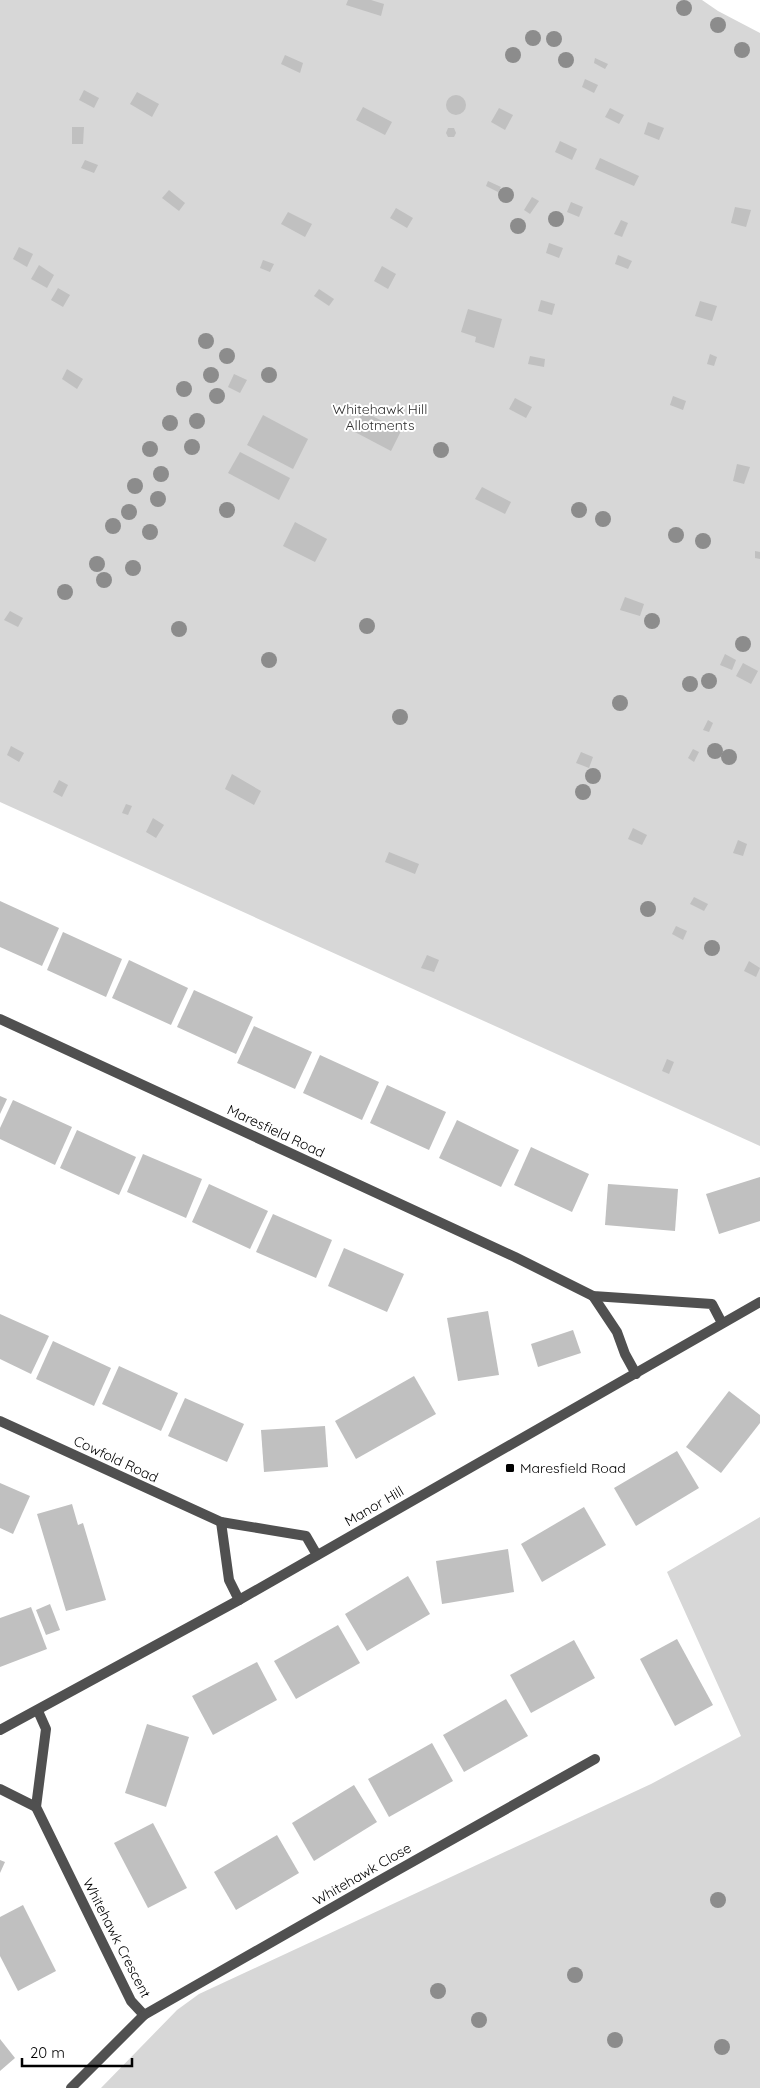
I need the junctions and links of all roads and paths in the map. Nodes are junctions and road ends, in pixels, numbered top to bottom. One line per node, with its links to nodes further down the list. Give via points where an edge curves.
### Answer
1 (0, 1019): 2 (street, Maresfield Road)
2 (593, 1296): 4 (street, Maresfield Road, via 712,1304); 5 (street, via 617,1332)
3 (760, 1302): 4 (street, Manor Hill)
4 (722, 1323): 5 (street, Manor Hill)
5 (636, 1374): 8 (street, Manor Hill)
6 (0, 1422): 7 (street, Cowfold Road)
7 (220, 1522): 8 (street, Cowfold Road, via 306,1536); 9 (street, via 229,1580)
8 (317, 1555): 9 (street, Manor Hill)
9 (239, 1600): 10 (street, Manor Hill)
10 (38, 1711): 11 (street, Manor Hill); 14 (street, via 46,1729)
11 (0, 1730)
12 (595, 1760): 15 (street, Whitehawk Close)
13 (0, 1789): 14 (street)
14 (36, 1807): 15 (street, Whitehawk Crescent, via 131,2001)
15 (144, 2016): 16 (street, Whitehawk Crescent)
16 (72, 2088)

